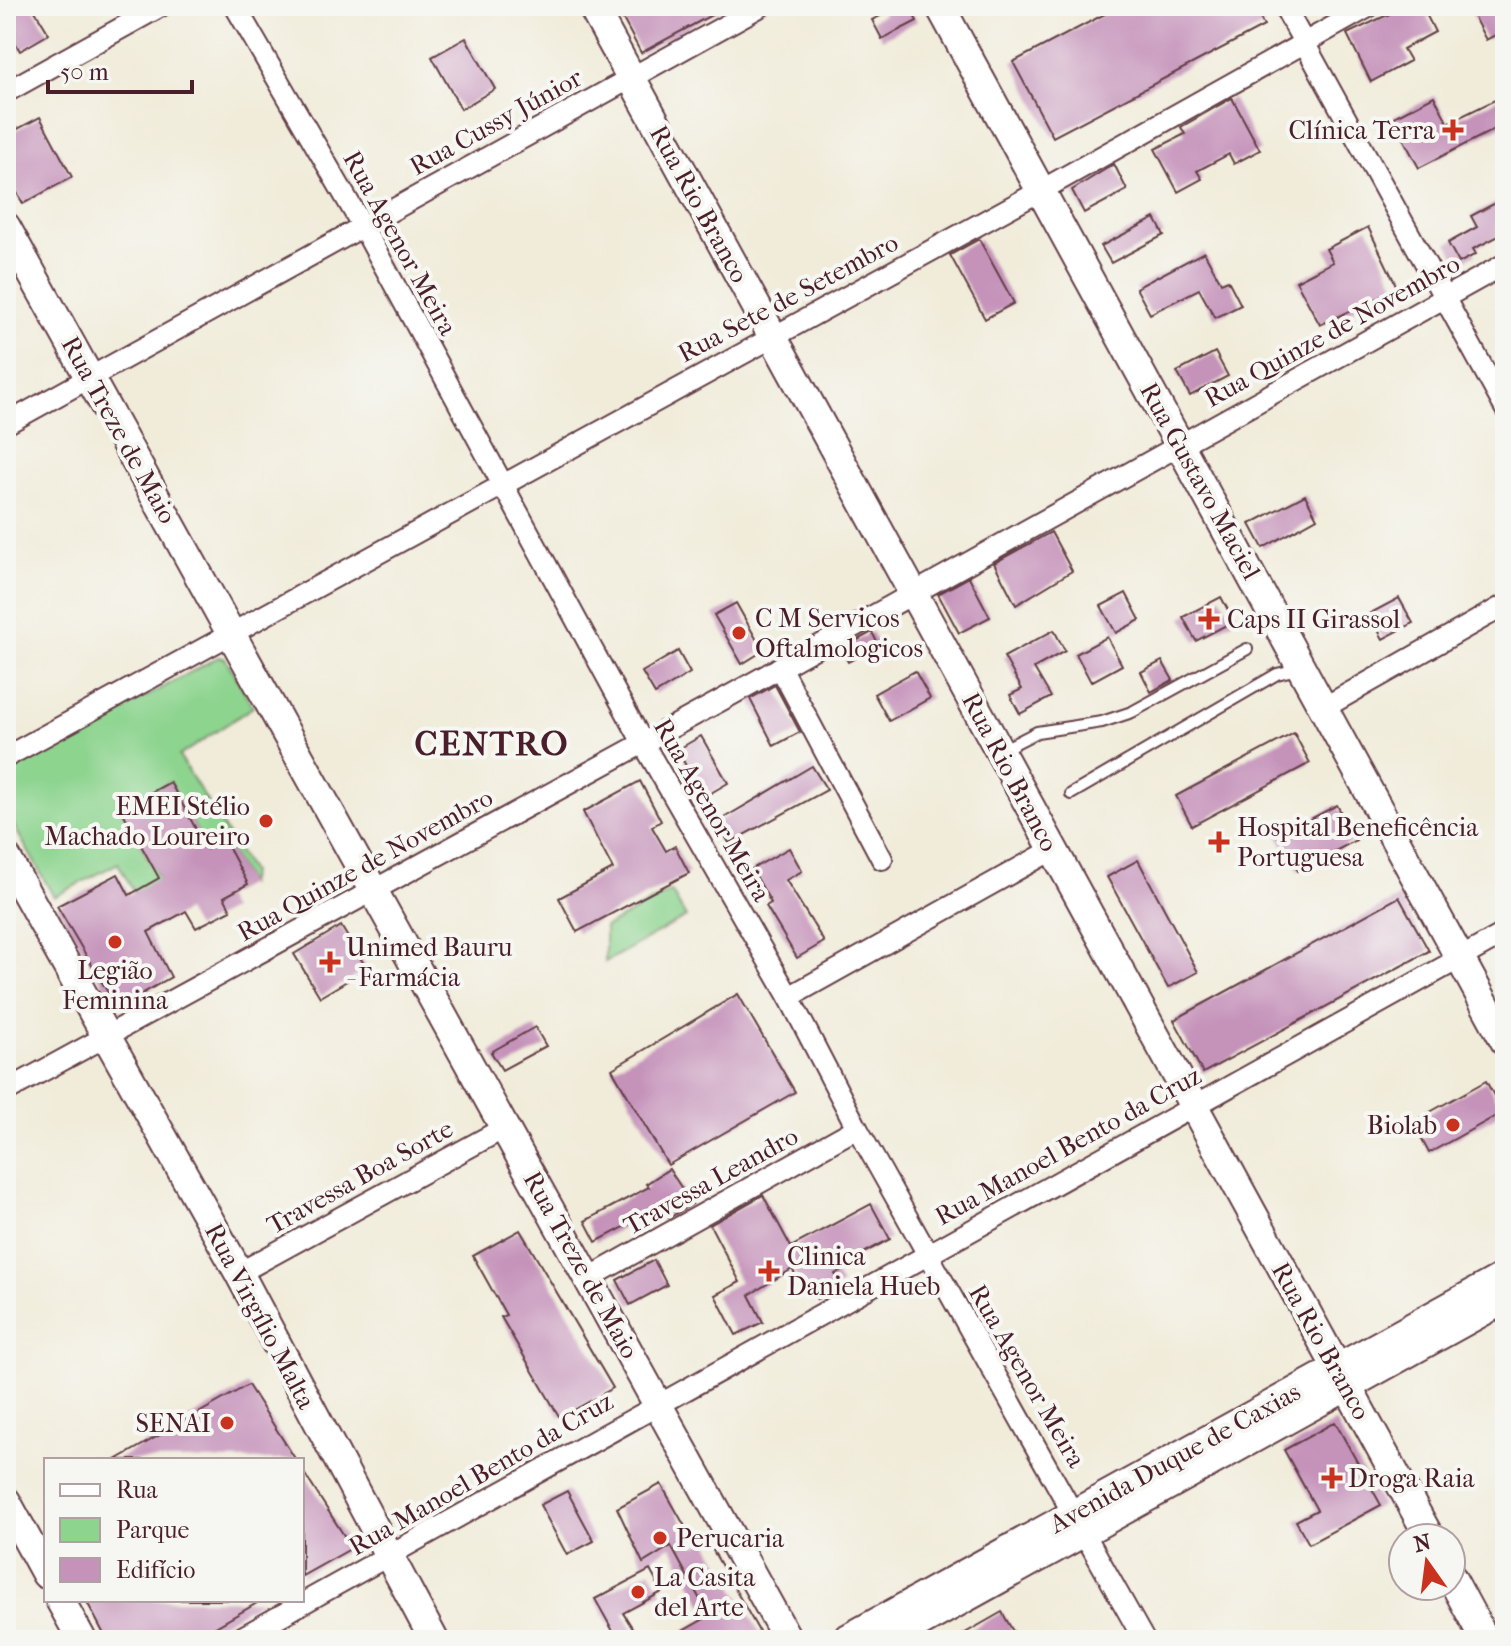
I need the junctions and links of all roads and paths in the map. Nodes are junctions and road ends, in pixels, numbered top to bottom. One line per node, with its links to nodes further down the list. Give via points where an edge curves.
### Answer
1 (161, 6): 10 (street)
2 (235, 6): 13 (street, Rua Agenor Meira)
3 (592, 6): 9 (street, Rua Rio Branco)
4 (761, 6): 9 (street, Rua Cussy Júnior)
5 (940, 6): 11 (street, Rua Gustavo Maciel)
6 (1284, 6): 8 (street)
7 (1370, 6): 8 (street, Rua Sete de Setembro)
8 (1304, 43): 11 (street, Rua Sete de Setembro); 15 (street)
9 (629, 77): 13 (street, Rua Cussy Júnior); 16 (street, Rua Rio Branco)
10 (6, 92)
11 (1040, 191): 16 (street, Rua Sete de Setembro); 20 (street, Rua Gustavo Maciel)
12 (6, 227): 17 (street, Rua Treze de Maio)
13 (363, 227): 17 (street, Rua Cussy Júnior); 21 (street, Rua Agenor Meira)
14 (1505, 264): 15 (street, Rua Quinze de Novembro)
15 (1444, 298): 18 (street); 20 (street, Rua Quinze de Novembro)
16 (772, 336): 21 (street, Rua Sete de Setembro); 22 (street, Rua Rio Branco)
17 (90, 377): 19 (street, Rua Cussy Júnior); 24 (street, Rua Treze de Maio)
18 (1505, 408)
19 (6, 424)
20 (1180, 446): 22 (street, Rua Quinze de Novembro); 27 (street, Rua Gustavo Maciel)
21 (501, 483): 24 (street, Rua Sete de Setembro); 29 (street, Rua Agenor Meira)
22 (914, 594): 26 (street, Rua Quinze de Novembro); 30 (street, Rua Rio Branco)
23 (1505, 605): 28 (street)
24 (231, 633): 31 (street, Rua Sete de Setembro); 36 (street, Rua Treze de Maio)
25 (1247, 649): 30 (lane, via 1132,712 1037,732)
26 (780, 667): 29 (street, Rua Quinze de Novembro); 35 (street)
27 (1303, 668): 28 (street, Rua Gustavo Maciel); 32 (lane, via 1277,674)
28 (1325, 707): 38 (street, Rua Gustavo Maciel)
29 (643, 743): 36 (street, Rua Quinze de Novembro); 39 (street, Rua Agenor Meira)
30 (999, 752): 33 (street, Rua Rio Branco)
31 (6, 757)
32 (1071, 794)
33 (1052, 850): 39 (street); 43 (street, Rua Rio Branco)
34 (6, 857): 40 (street, Rua Virgílio Malta)
35 (882, 859)
36 (372, 890): 40 (street, Rua Quinze de Novembro); 44 (street, Rua Treze de Maio)
37 (1505, 933): 38 (street, Rua Manoel Bento da Cruz)
38 (1459, 958): 41 (street, Rua Gustavo Maciel); 43 (street, Rua Manoel Bento da Cruz)
39 (789, 997): 45 (street, Rua Agenor Meira)
40 (104, 1037): 42 (street, Rua Quinze de Novembro); 47 (street, Rua Virgílio Malta)
41 (1505, 1041)
42 (6, 1091)
43 (1191, 1107): 46 (street, Rua Manoel Bento da Cruz); 51 (street, Rua Rio Branco)
44 (506, 1127): 47 (street, Travessa Boa Sorte); 49 (street, Rua Treze de Maio)
45 (857, 1128): 46 (street, Rua Agenor Meira); 49 (street, Travessa Leandro)
46 (928, 1254): 52 (street, Rua Manoel Bento da Cruz); 54 (street, Rua Agenor Meira)
47 (239, 1273): 56 (street, Rua Virgílio Malta)
48 (1505, 1276): 51 (street, Avenida Duque de Caxias)
49 (589, 1278): 52 (street, Rua Treze de Maio)
50 (1505, 1299): 51 (street, Avenida Duque de Caxias)
51 (1342, 1378): 54 (street, Avenida Duque de Caxias); 55 (street, Rua Rio Branco)
52 (657, 1404): 56 (street, Rua Manoel Bento da Cruz); 63 (street, Rua Treze de Maio)
53 (6, 1501): 57 (street)
54 (1079, 1522): 64 (street, Avenida Duque de Caxias); 65 (street, Avenida Duque de Caxias); 66 (street, Rua Agenor Meira)
55 (1421, 1522)
56 (388, 1558): 61 (street, Rua Manoel Bento da Cruz); 62 (street, Rua Virgílio Malta)
57 (44, 1570)
58 (61, 1602): 60 (street)
59 (1464, 1602): 67 (street)
60 (82, 1640)
61 (237, 1640)
62 (434, 1640)
63 (788, 1640)
64 (845, 1640)
65 (889, 1640)
66 (1144, 1640)
67 (1485, 1640)

